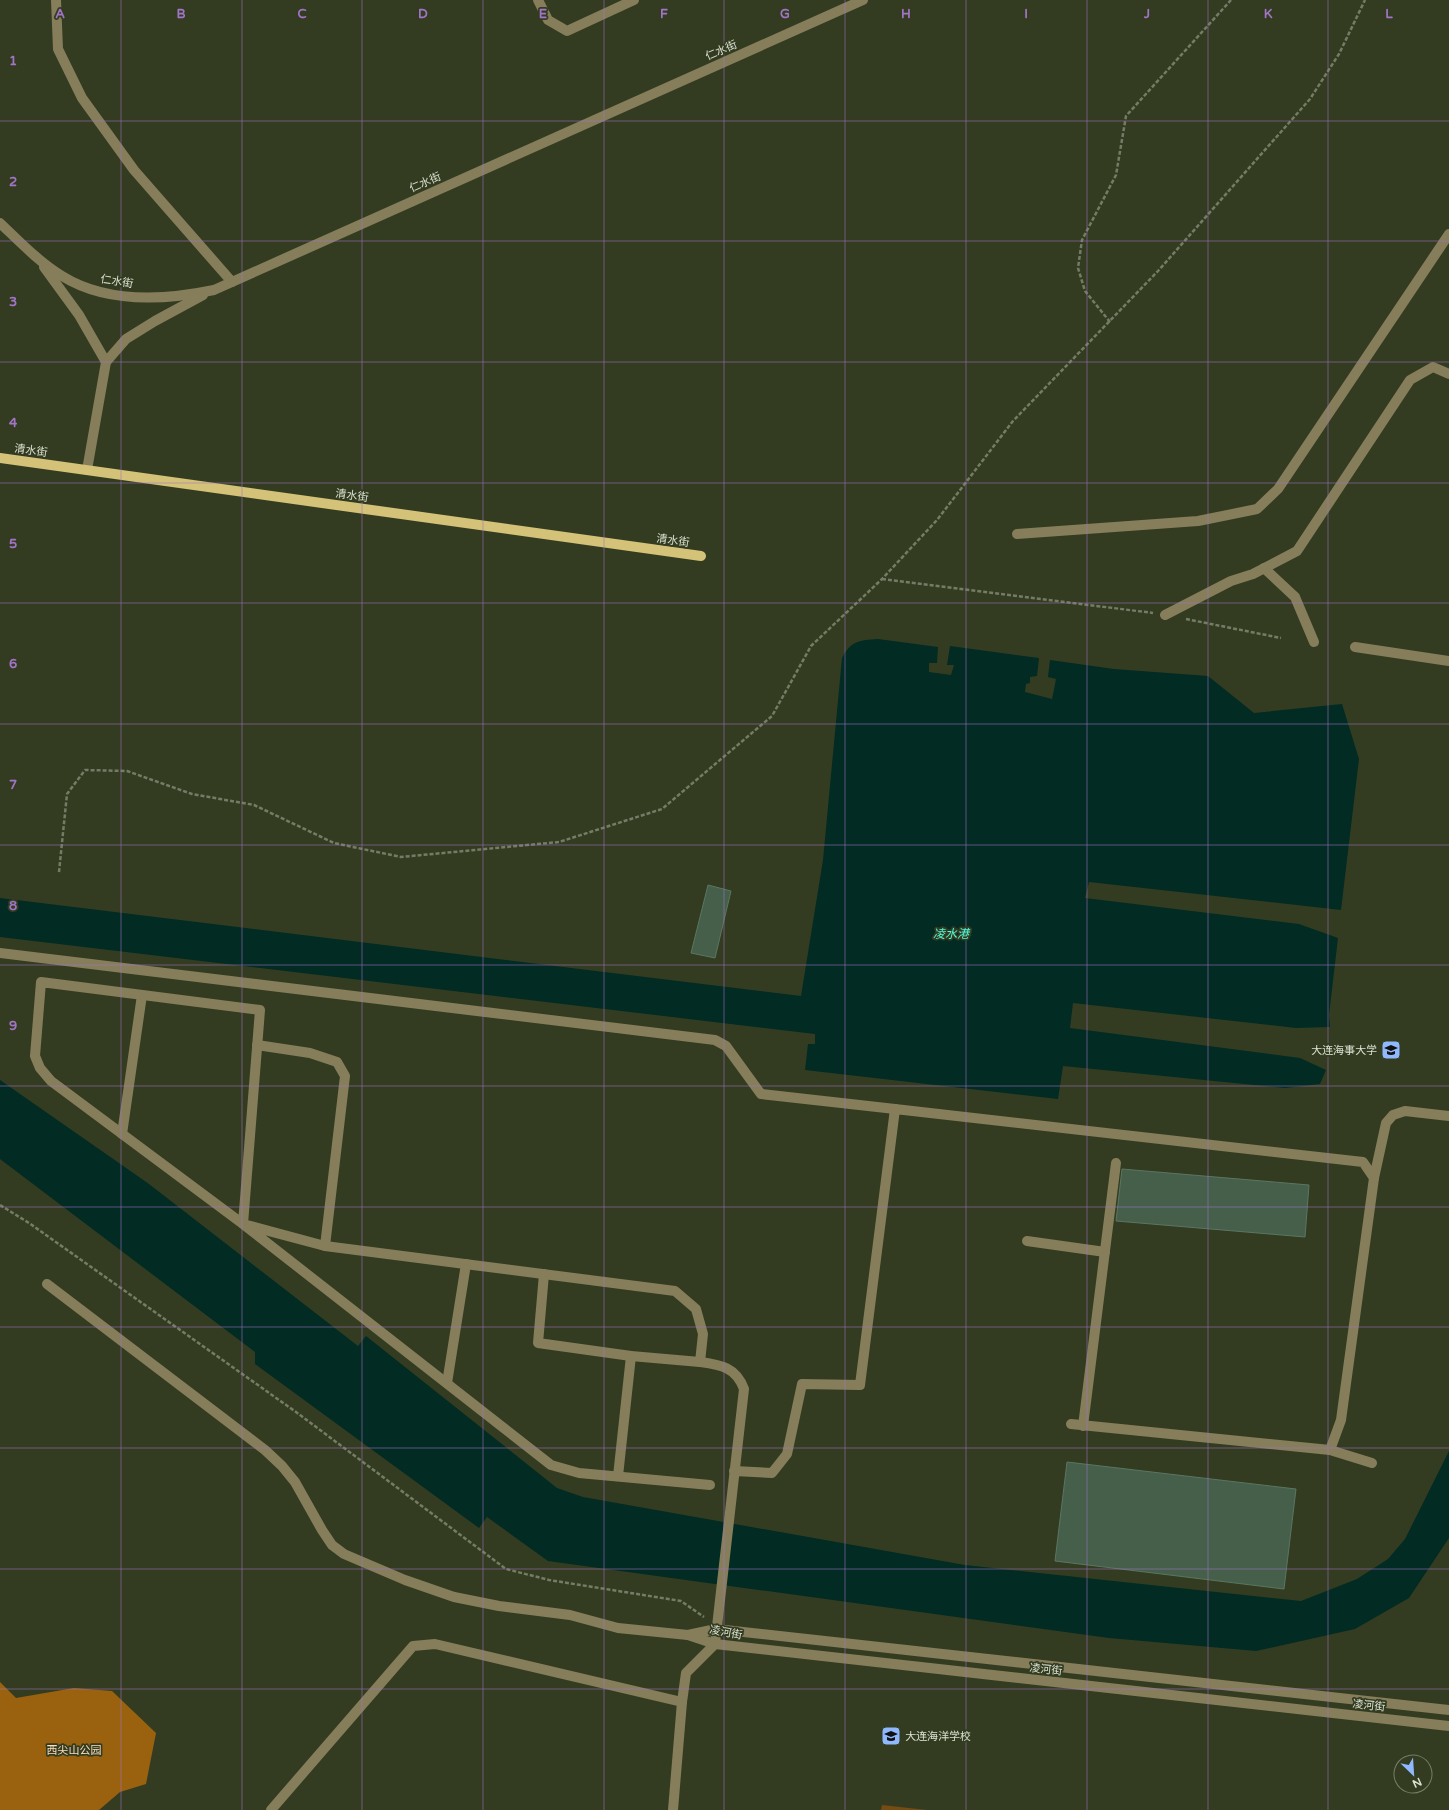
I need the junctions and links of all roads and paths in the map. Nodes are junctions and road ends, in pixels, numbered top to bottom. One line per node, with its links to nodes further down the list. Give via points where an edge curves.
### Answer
1 (56, 0): 10 (street, via 58,49 82,98 134,170)
2 (538, 0): 3 (street, via 548,20 567,31)
3 (634, 0)
4 (863, 0): 10 (street, 仁水街)
5 (1231, 0): 12 (path, via 1126,116 1116,175 1082,240 1078,268 1085,291)
6 (1365, 0): 12 (path, via 1339,54 1310,100)
7 (0, 223): 9 (street, 仁水街)
8 (1449, 234): 17 (street, via 1278,489 1257,509 1198,521)
9 (34, 255): 11 (street, 仁水街, via 63,277 91,289 116,295 172,297); 13 (street, via 79,315)
10 (232, 282): 11 (street, 仁水街)
11 (214, 290): 13 (street, via 126,339)
12 (1110, 322): 20 (path, via 1013,421 937,520)
13 (106, 362): 16 (street)
14 (1449, 374): 19 (street, via 1433,367 1410,380 1297,551)
15 (0, 458): 16 (main road, 清水街)
16 (87, 470): 18 (main road, 清水街)
17 (1017, 534)
18 (701, 556)
19 (1264, 568): 21 (street, via 1231,581); 23 (street, via 1295,597)
20 (882, 579): 21 (path); 26 (path, via 811,646 772,716 662,809 559,842 401,857 334,843 254,805 192,794 127,771 85,770 66,794)
21 (1165, 615): 22 (path)
22 (1282, 638)
23 (1314, 642)
24 (1354, 647): 25 (street)
25 (1449, 661)
26 (59, 872)
27 (0, 953): 30 (street, via 715,1040 726,1046 761,1094)
28 (142, 995): 29 (street, via 260,1010); 32 (street); 32 (street, via 40,982 35,1056 40,1068 51,1081)
29 (257, 1045): 36 (street); 38 (street, via 310,1053 337,1062 345,1076)
30 (895, 1109): 34 (street, via 1363,1162); 50 (street, via 860,1384 802,1384 787,1454 772,1473)
31 (1449, 1116): 34 (street, via 1405,1111 1394,1115 1386,1123)
32 (122, 1134): 36 (street)
33 (1116, 1163): 39 (street)
34 (1374, 1178): 48 (street, via 1342,1420)
35 (0, 1205): 53 (path, via 296,1412 506,1569 549,1580 681,1601)
36 (243, 1224): 38 (street); 45 (street)
37 (1027, 1240): 39 (street)
38 (325, 1246): 40 (street)
39 (1104, 1252): 47 (street)
40 (466, 1264): 41 (street); 45 (street)
41 (544, 1274): 43 (street, via 538,1343); 44 (street, via 675,1291 696,1309 703,1334)
42 (47, 1284): 55 (street, via 270,1456 295,1482 332,1545 344,1554 405,1580 454,1597 570,1615 618,1628)
43 (632, 1356): 44 (street); 51 (street)
44 (700, 1362): 50 (street, via 725,1366 740,1378 744,1389)
45 (447, 1383): 51 (street, via 551,1465 579,1473)
46 (1071, 1424): 47 (street)
47 (1083, 1426): 48 (street)
48 (1330, 1450): 49 (street)
49 (1372, 1463)
50 (734, 1471): 54 (street)
51 (618, 1476): 52 (street)
52 (710, 1485)
53 (705, 1617)
54 (716, 1629): 55 (street, 凌河街); 56 (street); 58 (street, 凌河街)
55 (688, 1635): 56 (street, 凌河街)
56 (715, 1644): 57 (street, via 686,1673); 59 (street, 凌河街)
57 (682, 1702): 60 (street, via 435,1644 413,1646); 61 (street)
58 (1449, 1710)
59 (1449, 1726)
60 (270, 1810)
61 (673, 1810)

